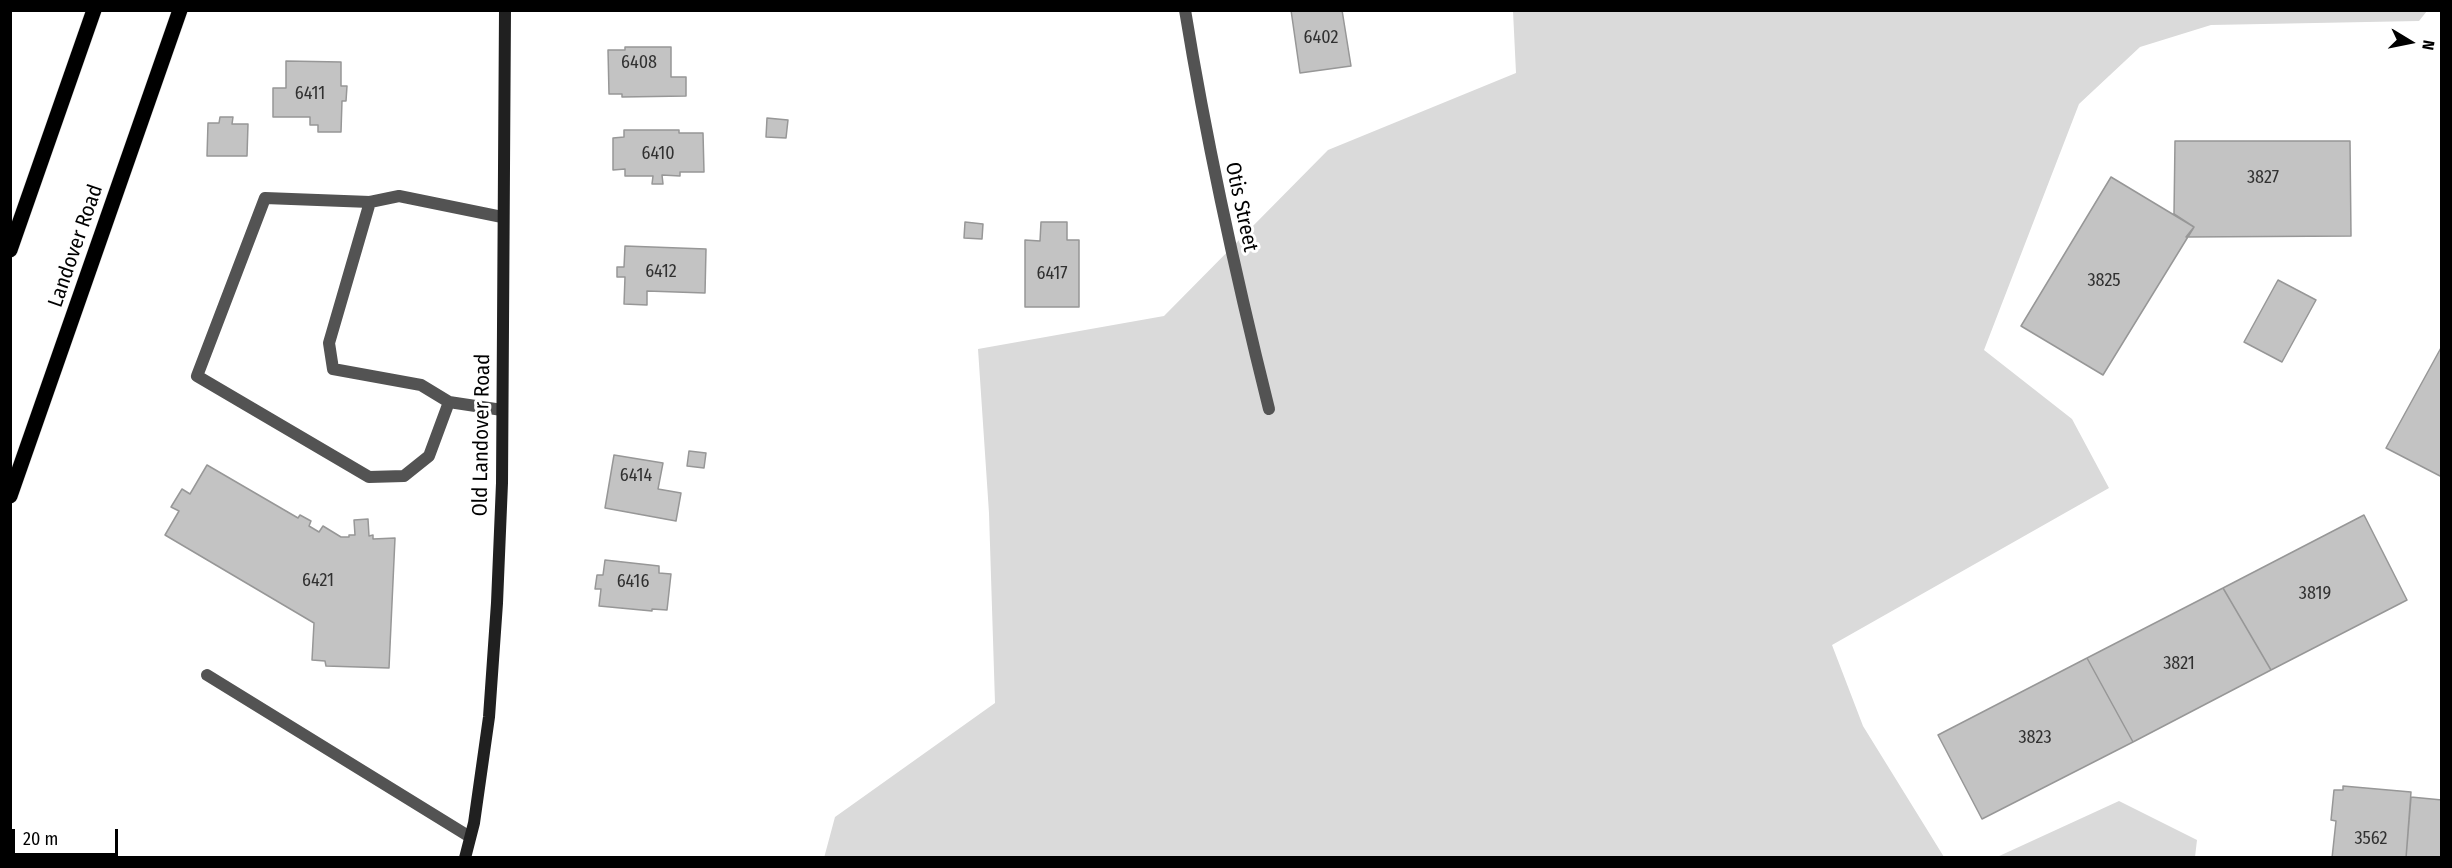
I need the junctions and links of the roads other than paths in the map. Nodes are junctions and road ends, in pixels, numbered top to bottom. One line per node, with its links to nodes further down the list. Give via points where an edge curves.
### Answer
1 (94, 10): 7 (main road)
2 (180, 10): 11 (main road, Landover Road)
3 (505, 10): 6 (street, Old Landover Road)
4 (1185, 10): 9 (street, Otis Street, via 1238,287)
5 (370, 202): 6 (street, via 399,196); 8 (street, via 329,343 333,369 421,385); 8 (street, via 265,198 197,376 369,477 404,476 429,456)
6 (502, 217): 10 (street, Old Landover Road)
7 (10, 250)
8 (449, 402): 10 (street)
9 (1269, 409)
10 (502, 410): 13 (street, Old Landover Road, via 500,538 489,717)
11 (10, 496)
12 (207, 675): 13 (street)
13 (470, 837): 14 (street, Old Landover Road)
14 (465, 858)

